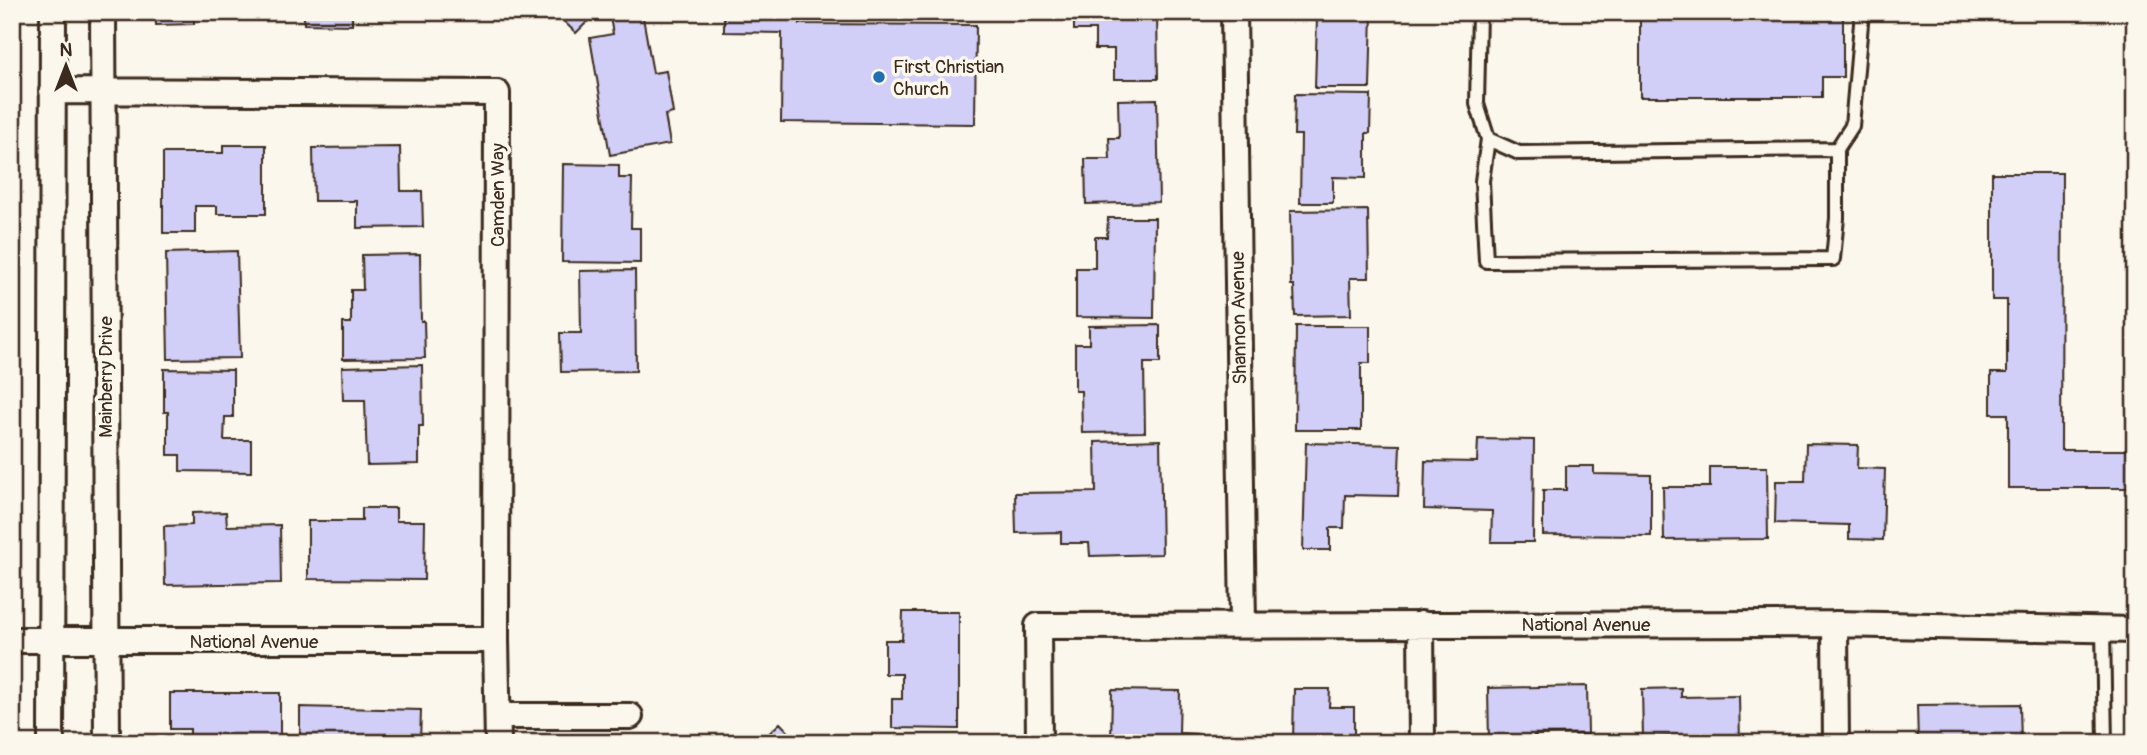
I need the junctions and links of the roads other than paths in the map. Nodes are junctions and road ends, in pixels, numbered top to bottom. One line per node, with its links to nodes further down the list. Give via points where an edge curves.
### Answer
1 (53, 12): 8 (street)
2 (103, 12): 9 (street, Mainberry Drive)
3 (885, 12): 4 (lane)
4 (950, 12)
5 (1234, 12): 12 (street, Shannon Avenue)
6 (1479, 12): 10 (lane, via 1477,104)
7 (1862, 12): 11 (lane, via 1852,126)
8 (52, 91): 9 (street, Camden Way); 19 (street)
9 (103, 91): 18 (street, Camden Way, via 497,93); 20 (street, Mainberry Drive)
10 (1488, 139): 11 (lane, via 1519,153); 11 (lane, via 1482,181 1486,261 1833,259)
11 (1838, 149)
12 (1243, 624): 13 (street, National Avenue); 26 (street, National Avenue, via 1038,626)
13 (1421, 624): 14 (street, National Avenue); 27 (street)
14 (1835, 624): 15 (street, National Avenue); 28 (street)
15 (2104, 629): 16 (street, National Avenue); 29 (lane)
16 (2135, 630)
17 (12, 640): 19 (street, National Avenue)
18 (496, 640): 20 (street, National Avenue); 21 (street, Camden Way)
19 (50, 641): 20 (street, National Avenue); 23 (street)
20 (107, 641): 24 (street, Mainberry Drive)
21 (498, 716): 22 (street); 25 (street, Camden Way)
22 (631, 716)
23 (51, 743)
24 (107, 743)
25 (498, 743)
26 (1039, 743)
27 (1422, 743)
28 (1836, 743)
29 (2105, 743)

